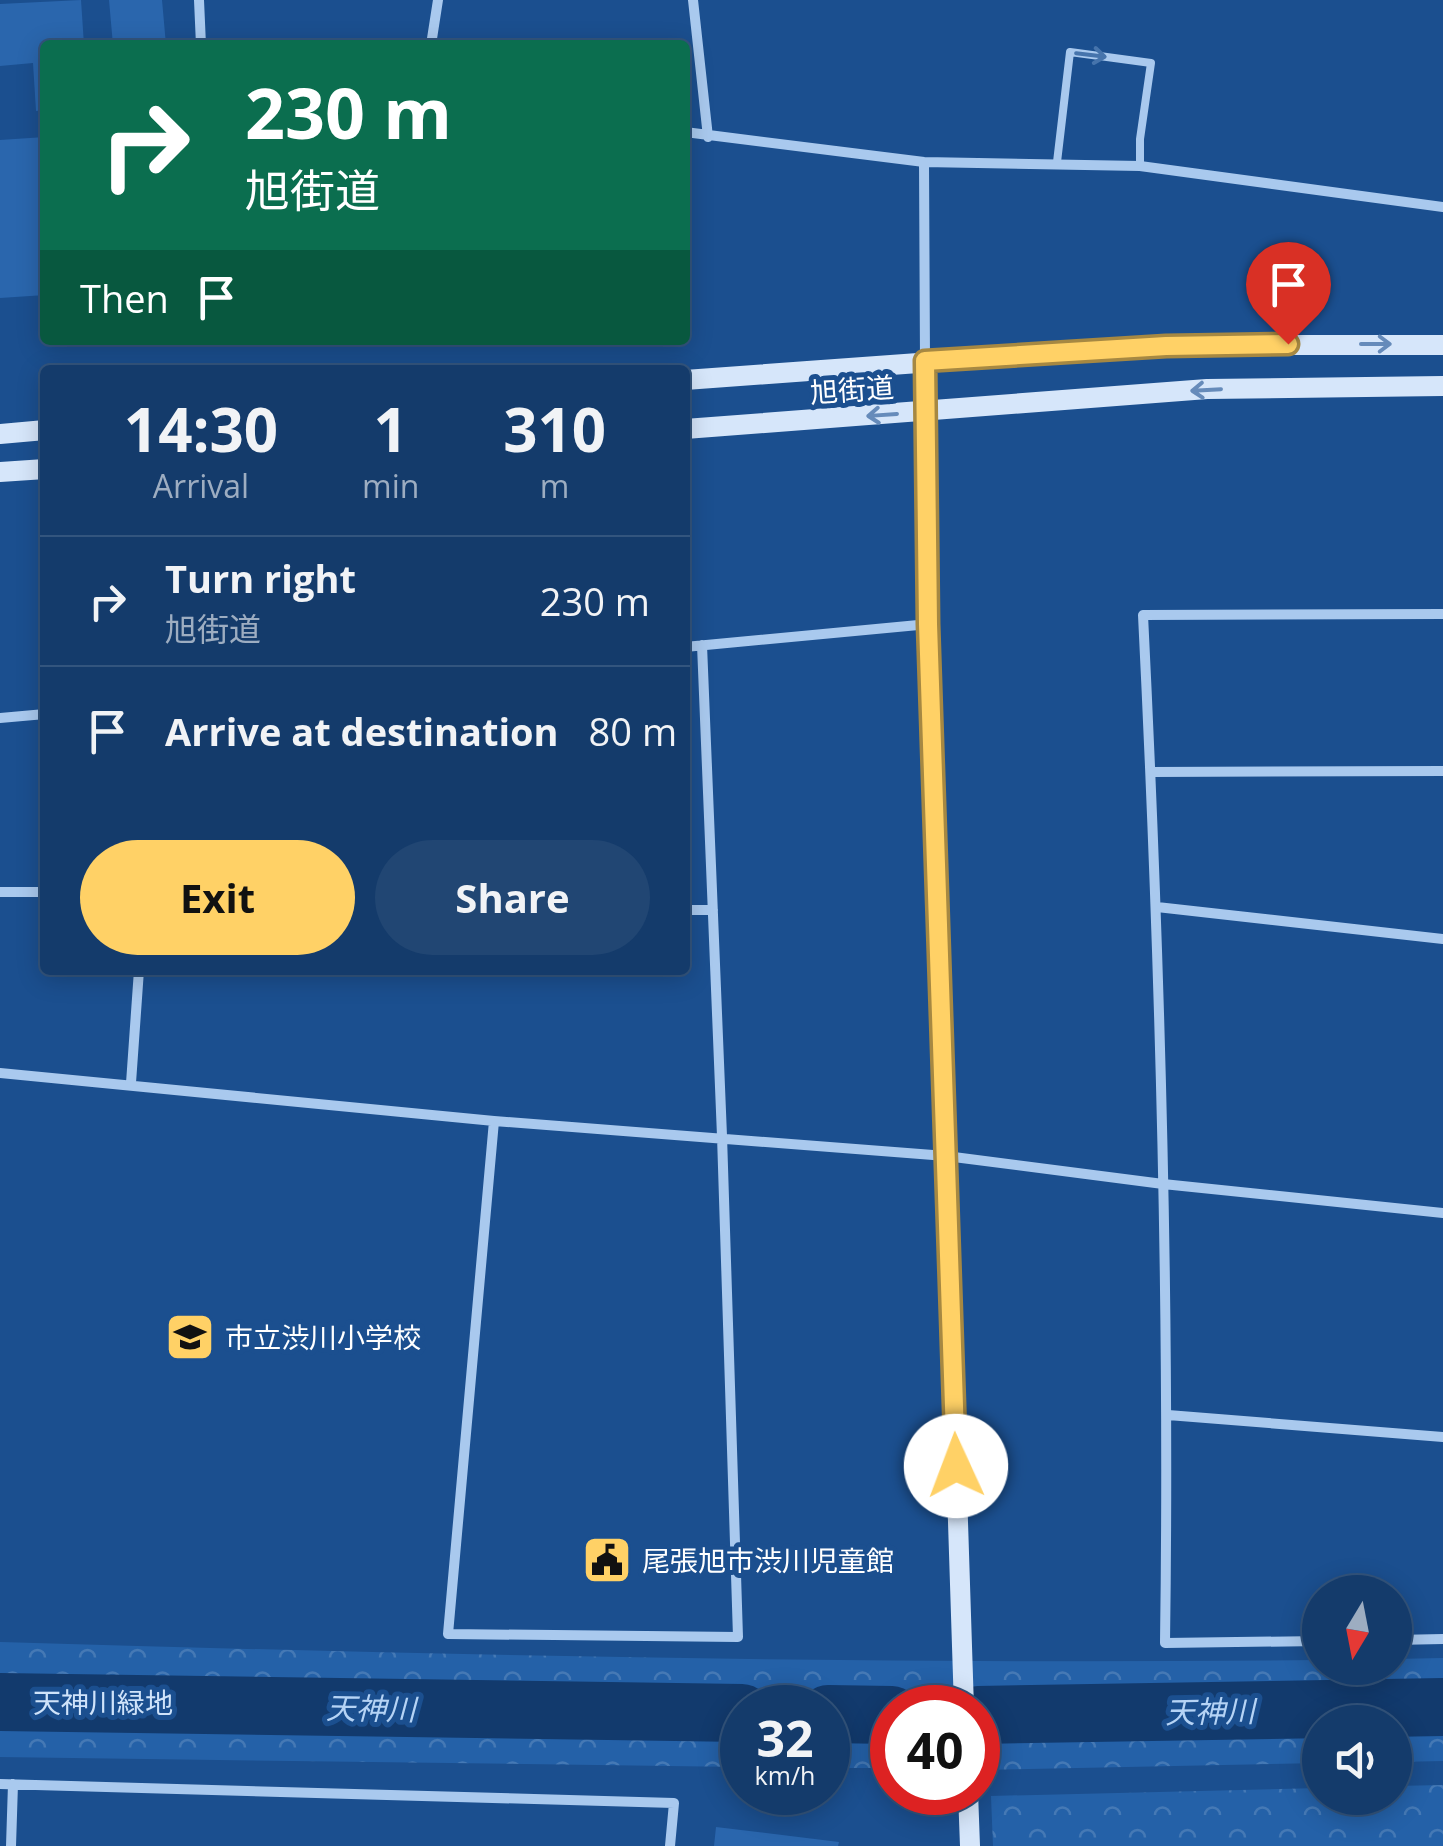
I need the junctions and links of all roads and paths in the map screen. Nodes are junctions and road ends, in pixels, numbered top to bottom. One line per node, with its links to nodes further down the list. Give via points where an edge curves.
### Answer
1 (199, 0): 4 (street)
2 (438, 0): 5 (street)
3 (693, 0): 7 (street)
4 (201, 40)
5 (431, 40)
6 (690, 133): 7 (street)
7 (708, 137): 8 (street)
8 (924, 162): 9 (street); 13 (street)
9 (1057, 162): 10 (street); 10 (lane, one-way to 10, via 1070,52 1151,63)
10 (1140, 166): 11 (street)
11 (1443, 207)
12 (1443, 344): 13 (street, 旭街道, one-way to 12, via 1196,344)
13 (925, 361): 14 (street, 旭街道); 16 (street)
14 (690, 380)
15 (1443, 386): 16 (street, 旭街道, one-way to 16, via 1208,389)
16 (926, 411): 17 (street, 旭街道, one-way to 17); 23 (street)
17 (690, 429)
18 (40, 430): 19 (street)
19 (0, 434)
20 (40, 469): 21 (street)
21 (0, 472)
22 (1443, 614): 29 (street, via 1143,616)
23 (928, 624): 24 (street); 41 (street)
24 (702, 645): 25 (street); 34 (street)
25 (690, 646)
26 (40, 714): 27 (street)
27 (0, 718)
28 (1443, 771): 29 (street)
29 (1151, 772): 32 (street)
30 (0, 892): 31 (street)
31 (40, 892)
32 (1158, 907): 35 (street); 42 (street)
33 (690, 910): 34 (street)
34 (713, 910): 40 (street)
35 (1443, 939)
36 (139, 975): 38 (street)
37 (0, 1073): 38 (street)
38 (130, 1084): 39 (street)
39 (494, 1121): 40 (street); 40 (street, via 448,1634 738,1636)
40 (722, 1136): 41 (street)
41 (946, 1156): 42 (street); 49 (street)
42 (1162, 1184): 43 (street); 44 (street)
43 (1443, 1214)
44 (1168, 1415): 45 (street); 48 (street, via 1165,1642)
45 (1443, 1438)
46 (1412, 1640): 47 (street)
47 (1443, 1640)
48 (1302, 1641)
49 (963, 1685)
50 (6, 1784): 52 (street); 53 (street, via 674,1803)
51 (969, 1815): 54 (street)
52 (11, 1846)
53 (670, 1846)
54 (970, 1846)

